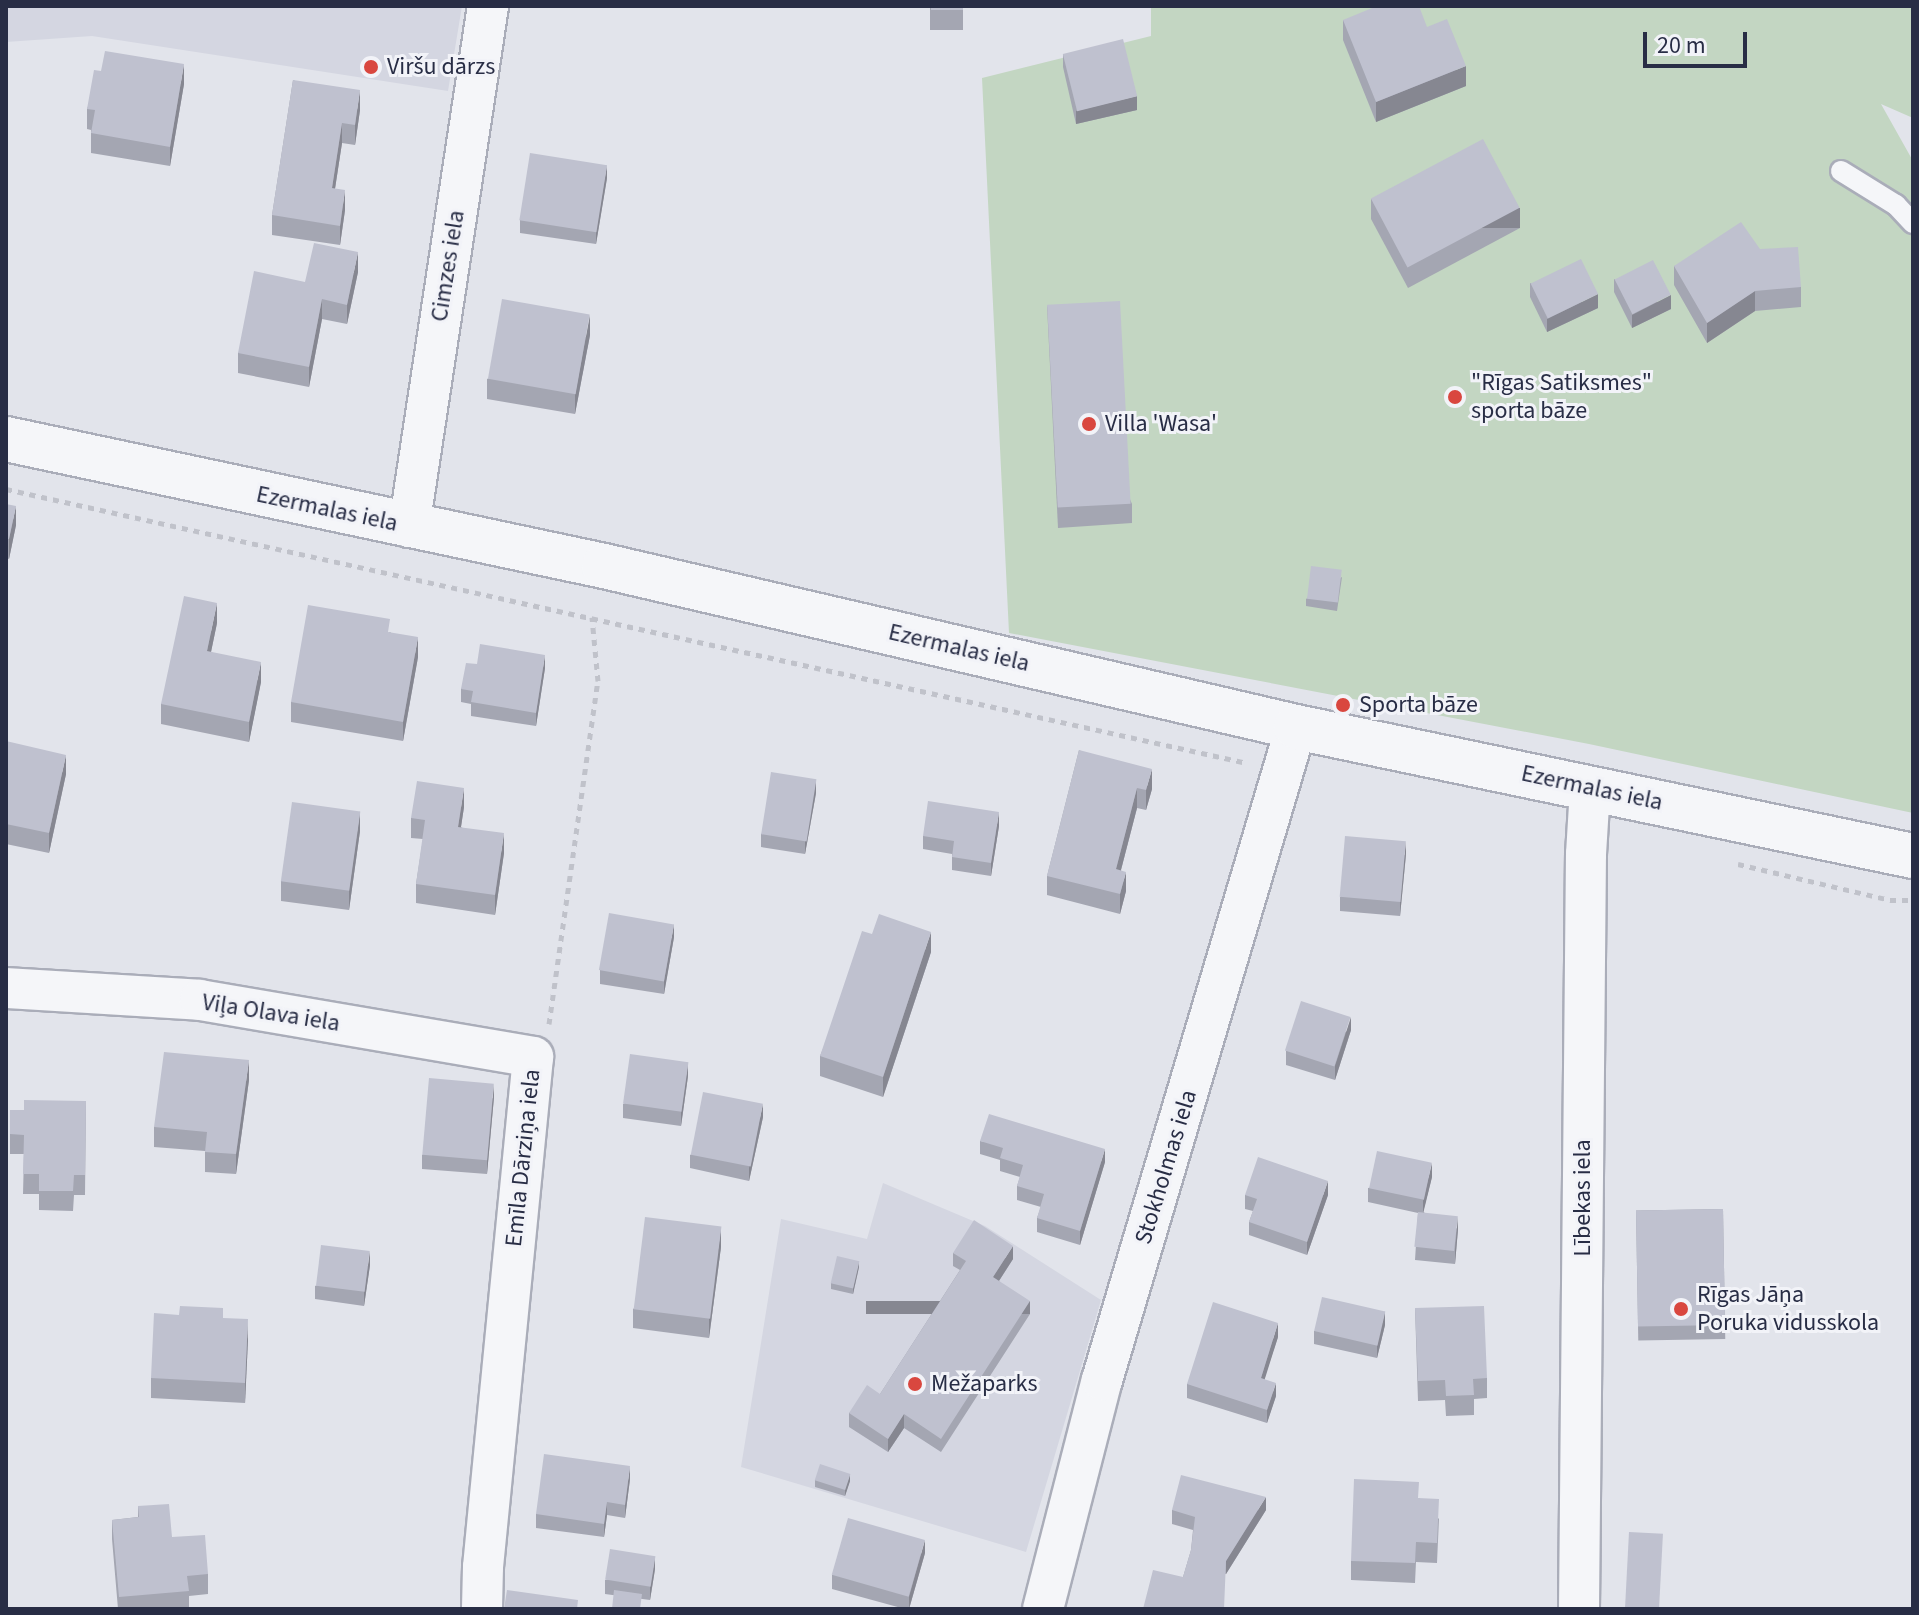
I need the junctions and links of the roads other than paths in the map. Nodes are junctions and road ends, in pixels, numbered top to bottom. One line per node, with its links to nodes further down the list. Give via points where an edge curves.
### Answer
1 (488, 6): 5 (street, Cimzes iela)
2 (1841, 171): 3 (lane, via 1896,205)
3 (1913, 223)
4 (6, 439): 5 (street, Ezermalas iela)
5 (409, 527): 6 (street, Ezermalas iela, via 604,566)
6 (1291, 746): 7 (street, Ezermalas iela); 12 (street, Stokholmas iela, via 1102,1380)
7 (1590, 788): 8 (street, Ezermalas iela); 13 (street, Lībekas iela)
8 (1913, 856)
9 (6, 988): 10 (street, Viļa Olava iela, via 200,1000)
10 (533, 1057): 11 (street, Emīla Dārziņa iela)
11 (482, 1609)
12 (1043, 1609)
13 (1579, 1609)

